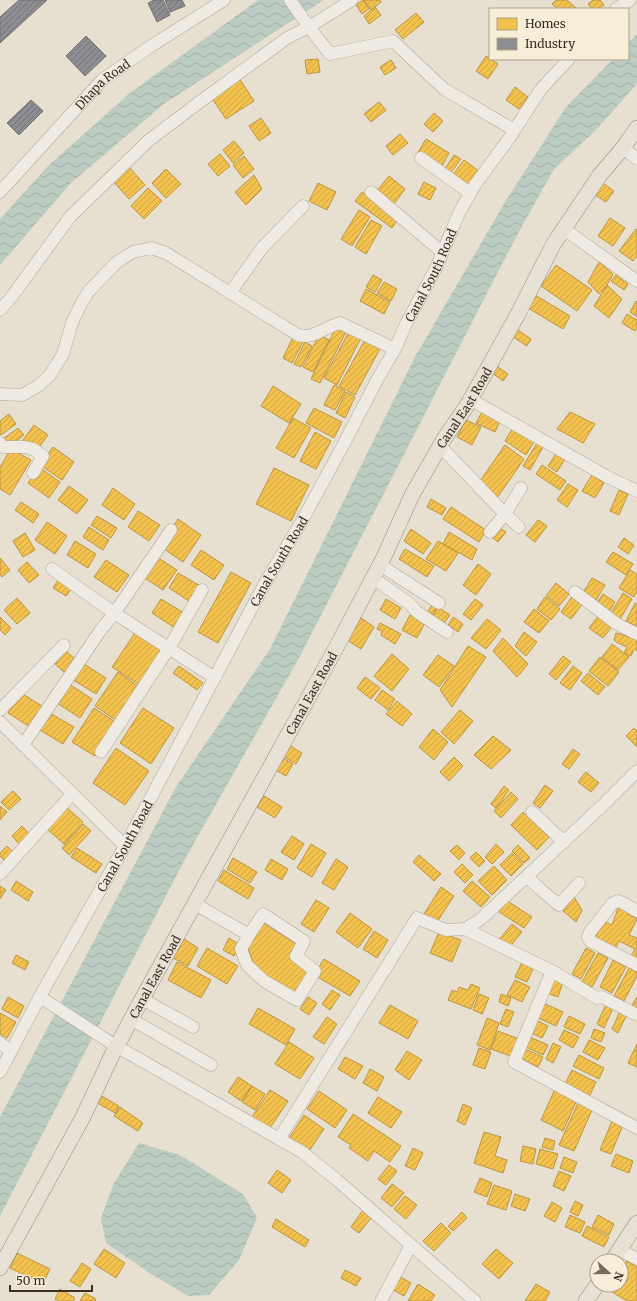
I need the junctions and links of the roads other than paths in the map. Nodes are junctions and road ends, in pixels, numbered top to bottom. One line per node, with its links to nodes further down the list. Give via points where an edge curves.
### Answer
1 (224, 0): 13 (street, Dhapa Road, via 150,46 102,80)
2 (290, 0): 6 (street)
3 (352, 0): 6 (street)
4 (630, 0): 5 (street)
5 (618, 8)
6 (309, 28): 9 (street, via 330,54 394,41 444,89); 21 (street, via 287,38 148,141 70,217)
7 (568, 60): 9 (street, Canal South Road, via 541,89)
8 (637, 128): 10 (main road, Canal East Road)
9 (514, 130): 15 (street, Canal South Road)
10 (622, 148): 12 (street); 17 (main road, Canal East Road, via 600,175)
11 (421, 158): 15 (street)
12 (637, 159)
13 (0, 192)
14 (371, 192): 18 (street)
15 (470, 193): 18 (street, Canal South Road)
16 (303, 206): 20 (street, via 262,248)
17 (564, 229): 19 (street); 24 (main road, Canal East Road)
18 (442, 252): 22 (street, Canal South Road)
19 (637, 281)
20 (230, 293): 22 (street, via 302,336 340,324); 23 (street, via 166,253 151,248 132,252 116,262 80,306 63,354 50,375 22,395)
21 (0, 310)
22 (395, 349): 44 (street, Canal South Road)
23 (0, 394)
24 (470, 399): 26 (main road, Canal East Road); 29 (street)
25 (0, 443): 27 (street, via 3,447 33,449 43,456)
26 (440, 446): 30 (street); 35 (main road, Canal East Road, via 412,495)
27 (33, 472)
28 (521, 488): 30 (street)
29 (637, 491)
30 (505, 514): 31 (street); 33 (street)
31 (519, 527)
32 (171, 530): 39 (street)
33 (490, 532)
34 (52, 569): 39 (street)
35 (377, 572): 38 (street); 40 (street, via 417,612); 57 (main road, Canal East Road)
36 (202, 590): 43 (street)
37 (575, 592): 41 (street, via 617,624)
38 (438, 603)
39 (114, 613): 43 (street); 47 (street)
40 (448, 632)
41 (637, 634)
42 (64, 645): 45 (street)
43 (169, 648): 44 (street); 48 (street)
44 (215, 678): 53 (street, Canal South Road)
45 (0, 710)
46 (0, 722): 47 (street)
47 (23, 745): 50 (street)
48 (100, 752)
49 (635, 775): 52 (street)
50 (72, 794): 53 (street); 54 (street)
51 (532, 812): 52 (street)
52 (564, 842): 55 (street)
53 (125, 846): 63 (street, Canal South Road)
54 (0, 874)
55 (527, 877): 56 (street, via 560,905); 59 (street, via 481,919)
56 (579, 883)
57 (195, 904): 60 (street); 64 (main road, Canal East Road)
58 (637, 911): 61 (street, via 618,901 614,903 588,937 590,941)
59 (464, 928): 62 (street); 74 (street, via 446,930 417,918)
60 (249, 935): 60 (street, via 241,949 247,964 264,981 297,1000 314,970 296,956 304,941 263,914)
61 (637, 965)
62 (552, 971): 65 (street, via 597,998 602,997); 73 (street, via 514,1062)
63 (40, 997): 69 (street); 70 (street, Canal South Road)
64 (142, 999): 66 (main road, Canal East Road); 67 (street)
65 (637, 1015)
66 (131, 1019): 69 (main road, Canal East Road); 71 (street)
67 (193, 1027)
68 (0, 1043): 70 (street)
69 (116, 1046): 74 (street); 78 (main road, Canal East Road, via 83,1117)
70 (11, 1051): 72 (street, Canal South Road)
71 (211, 1065)
72 (0, 1072)
73 (637, 1128)
74 (279, 1139): 76 (street, via 302,1152 337,1180)
75 (637, 1223): 77 (main road)
76 (411, 1245): 79 (street); 80 (street)
77 (617, 1253)
78 (0, 1268)
79 (381, 1301)
80 (475, 1301)

